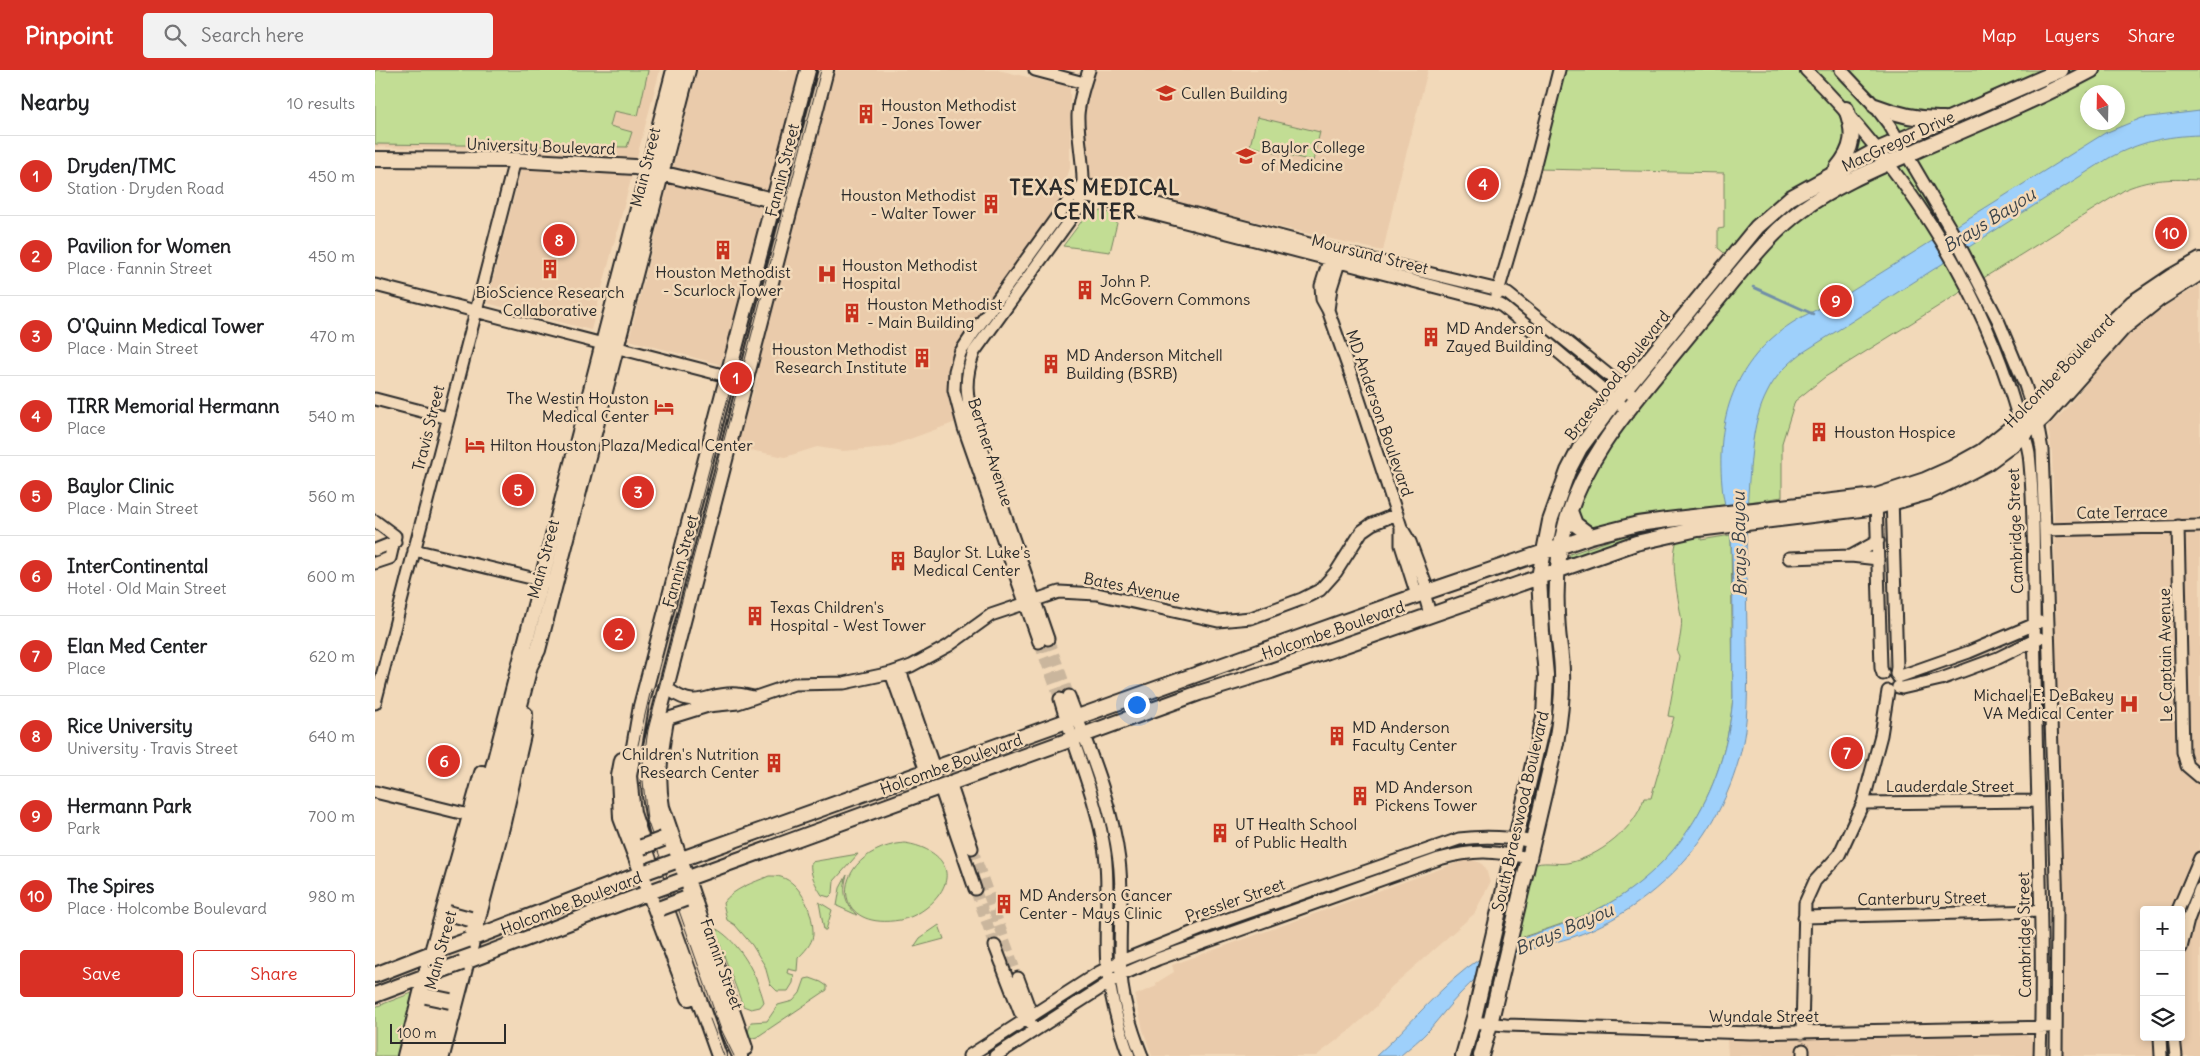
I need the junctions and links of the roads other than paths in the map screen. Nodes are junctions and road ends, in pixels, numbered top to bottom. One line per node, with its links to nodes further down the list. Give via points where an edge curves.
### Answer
1 (674, 70): 22 (main road, Main Street)
2 (688, 70): 22 (main road, Main Street)
3 (808, 70): 26 (main road, Fannin Street)
4 (826, 70): 27 (main road, Fannin Street)
5 (1035, 70): 12 (street)
6 (1089, 70): 12 (street)
7 (1559, 70): 34 (street)
8 (1806, 70): 14 (street, Cambridge Street)
9 (1841, 70): 13 (street, Cambridge Street)
10 (2061, 70): 15 (main road, MacGregor Drive)
11 (2091, 70): 18 (main road, MacGregor Drive, via 2051,92)
12 (1084, 83): 24 (street, via 1078,115)
13 (1875, 106): 15 (main road, via 1913,118); 16 (street, Cambridge Street)
14 (1846, 109): 17 (street, Cambridge Street); 23 (main road, via 1852,142 1846,158)
15 (1952, 118): 16 (main road, MacGregor Drive)
16 (1899, 141): 17 (main road, MacGregor Drive); 18 (street, Cambridge Street)
17 (1877, 150): 21 (street, Cambridge Street); 23 (main road, MacGregor Drive)
18 (1907, 155): 21 (main road, MacGregor Drive); 39 (street, Cambridge Street, via 1954,235)
19 (375, 159): 20 (main road, University Boulevard)
20 (515, 160): 22 (main road, University Boulevard); 37 (street, Travis Street)
21 (1888, 164): 31 (main road, MacGregor Drive, via 1822,196 1803,209 1771,237); 38 (street, Cambridge Street, via 1942,242)
22 (654, 171): 26 (main road, University Boulevard); 40 (main road, Main Street); 41 (main road, Main Street)
23 (1835, 171): 30 (main road, MacGregor Drive, via 1783,203 1757,227)
24 (1082, 184): 25 (street); 28 (street, Moursund Street)
25 (1078, 195): 28 (street, Moursund Street); 81 (street, Bertner Avenue, via 1065,207 973,332 960,353 955,371 954,390 964,428)
26 (773, 201): 27 (main road, University Boulevard); 42 (main road, Fannin Street)
27 (792, 204): 43 (main road, Fannin Street)
28 (1335, 256): 34 (street, Moursund Street); 36 (street, Moursund Street); 57 (street, MD Anderson Boulevard, via 1321,286 1322,299)
29 (2200, 260): 35 (main road, Holcombe Boulevard, via 2171,276)
30 (1728, 263): 44 (main road, Braeswood Boulevard)
31 (1739, 273): 46 (main road, Braeswood Boulevard)
32 (2200, 273): 35 (main road, Holcombe Boulevard)
33 (375, 285): 37 (street)
34 (1499, 290): 36 (street); 44 (street, Moursund Street)
35 (2148, 299): 49 (main road, Holcombe Boulevard, via 2105,329)
36 (1494, 302): 47 (street, Moursund Street)
37 (475, 311): 40 (street); 50 (street, Travis Street)
38 (1979, 313): 39 (street, via 1989,317 1997,333); 51 (street, Cambridge Street, via 2007,380)
39 (2003, 332): 49 (street, Cambridge Street)
40 (602, 344): 41 (street); 78 (main road, Main Street)
41 (617, 348): 42 (street); 78 (main road, Main Street)
42 (728, 376): 43 (street); 52 (main road, via 737,395 725,442); 53 (main road, Fannin Street)
43 (746, 381): 52 (main road, Fannin Street)
44 (1625, 388): 46 (street, Moursund Street); 47 (main road, Braeswood Boulevard)
45 (375, 398): 50 (street)
46 (1637, 398): 48 (main road, Braeswood Boulevard)
47 (1615, 401): 48 (street, Moursund Street); 71 (main road, Braeswood Boulevard, via 1580,448 1568,471 1550,521)
48 (1627, 410): 56 (main road, Braeswood Boulevard, via 1595,455)
49 (2035, 416): 51 (main road, Holcombe Boulevard); 64 (street, Cambridge Street, via 2042,450)
50 (448, 418): 70 (street, Travis Street)
51 (2022, 428): 54 (main road, Holcombe Boulevard); 83 (street, Cambridge Street, via 2033,503)
52 (728, 449): 59 (main road, Fannin Street)
53 (702, 474): 59 (main road, via 704,482 698,514); 63 (main road, Fannin Street)
54 (1892, 498): 55 (main road, Holcombe Boulevard); 93 (street)
55 (1876, 502): 60 (main road, Holcombe Boulevard); 66 (street)
56 (1570, 510): 65 (main road, via 1575,524); 68 (main road, Braeswood Boulevard)
57 (1397, 514): 80 (street, MD Anderson Boulevard, via 1401,545 1415,589); 81 (street, Bates Avenue, via 1362,531 1336,572 1319,590 1251,618 1218,621 1085,592 1059,592)
58 (375, 521): 67 (street, via 395,536)
59 (708, 522): 79 (main road, Fannin Street)
60 (1698, 522): 65 (main road, Holcombe Boulevard, via 1638,524); 76 (main road, Holcombe Boulevard)
61 (2179, 526): 62 (street, Cate Terrace); 64 (street, Cate Terrace); 104 (street, Le Captain Avenue, via 2183,752 2187,766)
62 (2200, 526)
63 (688, 527): 79 (main road, via 698,532 699,538 689,580); 85 (main road, Fannin Street)
64 (2045, 530): 84 (street, Cambridge Street)
65 (1591, 536): 68 (main road, Holcombe Boulevard)
66 (1878, 541): 72 (street); 74 (street)
67 (395, 542): 69 (street); 75 (street, via 390,558)
68 (1561, 547): 71 (main road, Holcombe Boulevard); 76 (main road, Braeswood Boulevard)
69 (375, 550)
70 (414, 550): 78 (street); 96 (street, Travis Street)
71 (1543, 553): 77 (main road, Braeswood Boulevard); 80 (main road, Holcombe Boulevard)
72 (1851, 556): 73 (street); 74 (street)
73 (1789, 558)
74 (1878, 559): 91 (street)
75 (375, 563)
76 (1557, 571): 77 (main road, Holcombe Boulevard); 114 (main road, South Braeswood Boulevard, via 1562,697 1556,743)
77 (1539, 577): 82 (main road, Holcombe Boulevard); 113 (main road, South Braeswood Boulevard, via 1546,698 1540,740)
78 (548, 582): 89 (main road, Main Street)
79 (691, 590): 86 (main road, Fannin Street)
80 (1424, 593): 82 (street, MD Anderson Boulevard); 92 (main road, Holcombe Boulevard)
81 (1030, 602): 87 (street, Bertner Avenue); 90 (street, Bates Avenue, via 991,615 948,646)
82 (1430, 614): 95 (main road, Holcombe Boulevard)
83 (2034, 624): 84 (street); 88 (street, Cambridge Street); 93 (street)
84 (2047, 626): 88 (street); 162 (street, Cambridge Street, via 2057,908)
85 (659, 635): 115 (main road, via 633,700 619,776 621,818); 172 (main road, Fannin Street, via 630,759 633,813)
86 (677, 639): 94 (main road); 173 (main road, Fannin Street, via 649,753 650,805 655,828 722,1017)
87 (1043, 641)
88 (2034, 642): 93 (street, via 1941,679 1902,688); 108 (street, Cambridge Street)
89 (524, 665): 110 (main road, via 509,680); 138 (main road, via 523,735); 168 (main road, Main Street); 169 (main road, Main Street)
90 (896, 672): 97 (street, Bates Avenue, via 844,683 794,684); 103 (street)
91 (1883, 674): 93 (street, via 1889,672); 93 (street, via 1882,688)
92 (1193, 675): 95 (main road); 99 (main road, Holcombe Boulevard)
93 (1895, 682): 109 (street)
94 (671, 691): 97 (street, Bates Avenue, via 681,699 691,701 735,693); 100 (main road)
95 (1199, 694): 101 (main road, Holcombe Boulevard)
96 (376, 697)
97 (753, 697): 100 (street, Bates Avenue, via 738,704 708,706)
98 (1064, 698): 99 (street)
99 (1071, 718): 101 (street); 102 (main road, Holcombe Boulevard)
100 (666, 719): 112 (main road, via 658,782)
101 (1079, 738): 105 (main road, Holcombe Boulevard); 125 (street, via 1114,826); 126 (street, via 1099,817)
102 (949, 763): 103 (main road, Holcombe Boulevard); 105 (main road, via 938,779)
103 (930, 769): 107 (main road, via 926,785); 122 (main road, Holcombe Boulevard)
104 (2200, 777)
105 (945, 785): 107 (main road, Holcombe Boulevard); 111 (street)
106 (375, 792): 110 (street)
107 (913, 796): 124 (main road, Holcombe Boulevard)
108 (2038, 801): 109 (street, Lauderdale Street); 137 (street, Cambridge Street)
109 (1863, 803): 139 (street, via 1839,855 1809,892)
110 (469, 815): 135 (main road)
111 (957, 819): 117 (street); 129 (street)
112 (666, 835): 115 (main road, bridge); 122 (main road)
113 (1516, 839): 114 (street, Pressler Street); 116 (street, Pressler Street, via 1479,836); 118 (main road, South Braeswood Boulevard)
114 (1533, 842): 119 (main road, South Braeswood Boulevard)
115 (635, 846): 123 (main road)
116 (1435, 846): 121 (street); 127 (street, Pressler Street)
117 (972, 848)
118 (1512, 855): 119 (street, Pressler Street); 121 (street, Pressler Street, via 1474,851); 158 (main road, South Braeswood Boulevard)
119 (1530, 858): 160 (main road, South Braeswood Boulevard)
120 (2200, 858): 134 (street)
121 (1439, 859): 132 (street, Pressler Street)
122 (676, 860): 123 (main road, Holcombe Boulevard, bridge); 124 (main road)
123 (645, 872): 131 (main road); 144 (main road, Holcombe Boulevard)
124 (683, 879): 131 (main road, Holcombe Boulevard, bridge); 136 (main road)
125 (1120, 879): 126 (street); 147 (street)
126 (1106, 880): 149 (street)
127 (1333, 883): 130 (street, Pressler Street); 132 (street)
128 (2200, 888): 142 (street)
129 (975, 889)
130 (1315, 889): 133 (street); 141 (street, Pressler Street)
131 (652, 891): 140 (main road); 148 (main road, Holcombe Boulevard)
132 (1338, 896): 133 (street, Pressler Street)
133 (1321, 902): 143 (street, Pressler Street)
134 (2180, 906)
135 (446, 909): 138 (main road, bridge); 146 (main road)
136 (698, 910): 140 (main road, bridge, via 685,899 661,908); 174 (main road)
137 (2041, 912): 139 (street, Canterbury Street); 161 (street, Cambridge Street)
138 (475, 915): 144 (main road)
139 (1804, 917): 164 (street)
140 (661, 924): 171 (main road)
141 (1211, 926): 143 (street); 147 (street, Pressler Street)
142 (2185, 932)
143 (1215, 938): 152 (street, Pressler Street)
144 (470, 939): 146 (main road, Holcombe Boulevard, bridge); 148 (main road)
145 (995, 946): 159 (street, via 1020,1012)
146 (436, 952): 150 (main road); 151 (main road, Holcombe Boulevard)
147 (1121, 960): 149 (street, Pressler Street); 152 (street)
148 (465, 962): 150 (main road, Holcombe Boulevard, bridge); 157 (main road)
149 (1107, 967): 154 (street); 159 (street, Pressler Street)
150 (428, 975): 155 (main road, Holcombe Boulevard); 156 (main road)
151 (376, 976)
152 (1121, 976): 154 (street, Pressler Street); 178 (street)
153 (1018, 978): 159 (street, via 1029,1008)
154 (1110, 981): 163 (street, Pressler Street); 177 (street)
155 (375, 995)
156 (423, 996): 157 (main road, bridge); 167 (main road)
157 (452, 1004): 170 (main road)
158 (1474, 1018): 160 (street, Wyndale Street); 179 (main road, South Braeswood Boulevard)
159 (1028, 1019): 163 (street); 175 (street, Pressler Street)
160 (1490, 1024): 164 (street, Wyndale Street); 180 (main road, South Braeswood Boulevard)
161 (2041, 1027): 162 (street, Wyndale Street); 164 (street, Wyndale Street); 181 (street, Cambridge Street)
162 (2057, 1027): 182 (street, Cambridge Street)
163 (1035, 1030): 176 (street, Pressler Street)
164 (1802, 1033)
165 (2160, 1041): 183 (street)
166 (2174, 1041): 184 (street)
167 (405, 1056)
168 (418, 1056)
169 (430, 1056)
170 (442, 1056)
171 (710, 1056)
172 (719, 1056)
173 (740, 1056)
174 (747, 1056)
175 (969, 1056)
176 (995, 1056)
177 (1129, 1056)
178 (1142, 1056)
179 (1463, 1056)
180 (1481, 1056)
181 (2040, 1056)
182 (2056, 1056)
183 (2161, 1056)
184 (2176, 1056)

